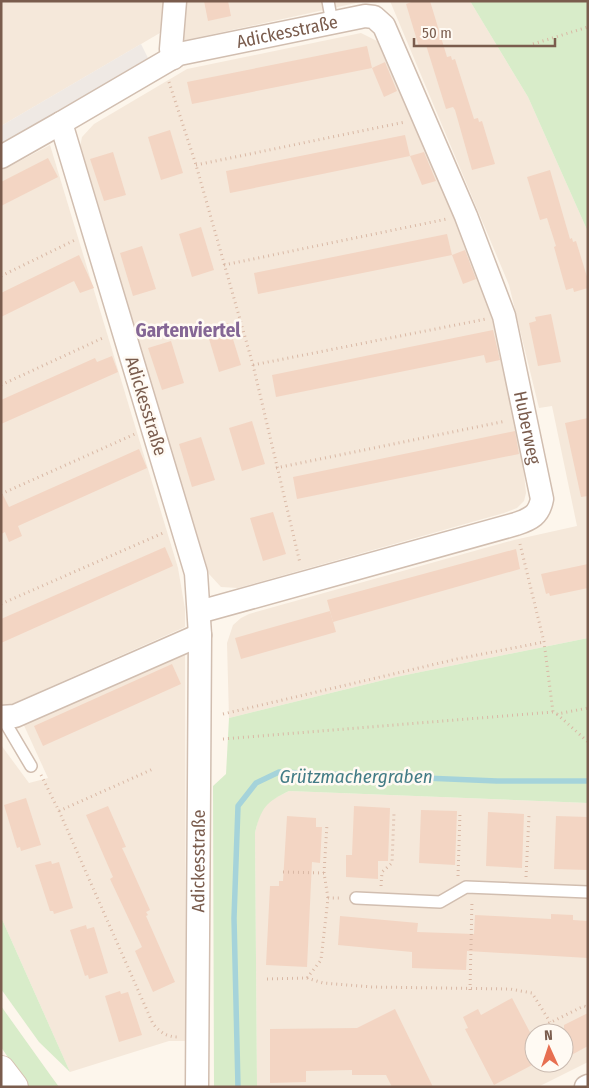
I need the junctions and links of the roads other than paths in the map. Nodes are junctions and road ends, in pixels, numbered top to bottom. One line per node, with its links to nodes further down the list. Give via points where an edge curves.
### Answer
1 (175, 1): 4 (street)
2 (330, 12): 3 (street, Adickesstraße); 4 (street, Adickesstraße, via 179,54)
3 (374, 17): 7 (street, Huberweg, via 384,26 425,118 504,316 542,499 540,508 531,519 516,524)
4 (170, 67): 5 (street, Adickesstraße)
5 (61, 123): 6 (street, Adickesstraße); 7 (street, Adickesstraße, via 196,573)
6 (1, 157)
7 (199, 612): 8 (street, Adickesstraße)
8 (200, 635): 9 (street, via 15,716); 15 (street, Adickesstraße)
9 (2, 717): 10 (lane)
10 (32, 766)
11 (588, 892): 12 (lane, via 466,888 440,902)
12 (356, 898)
13 (1, 1070): 14 (main road)
14 (14, 1087)
15 (197, 1087)

